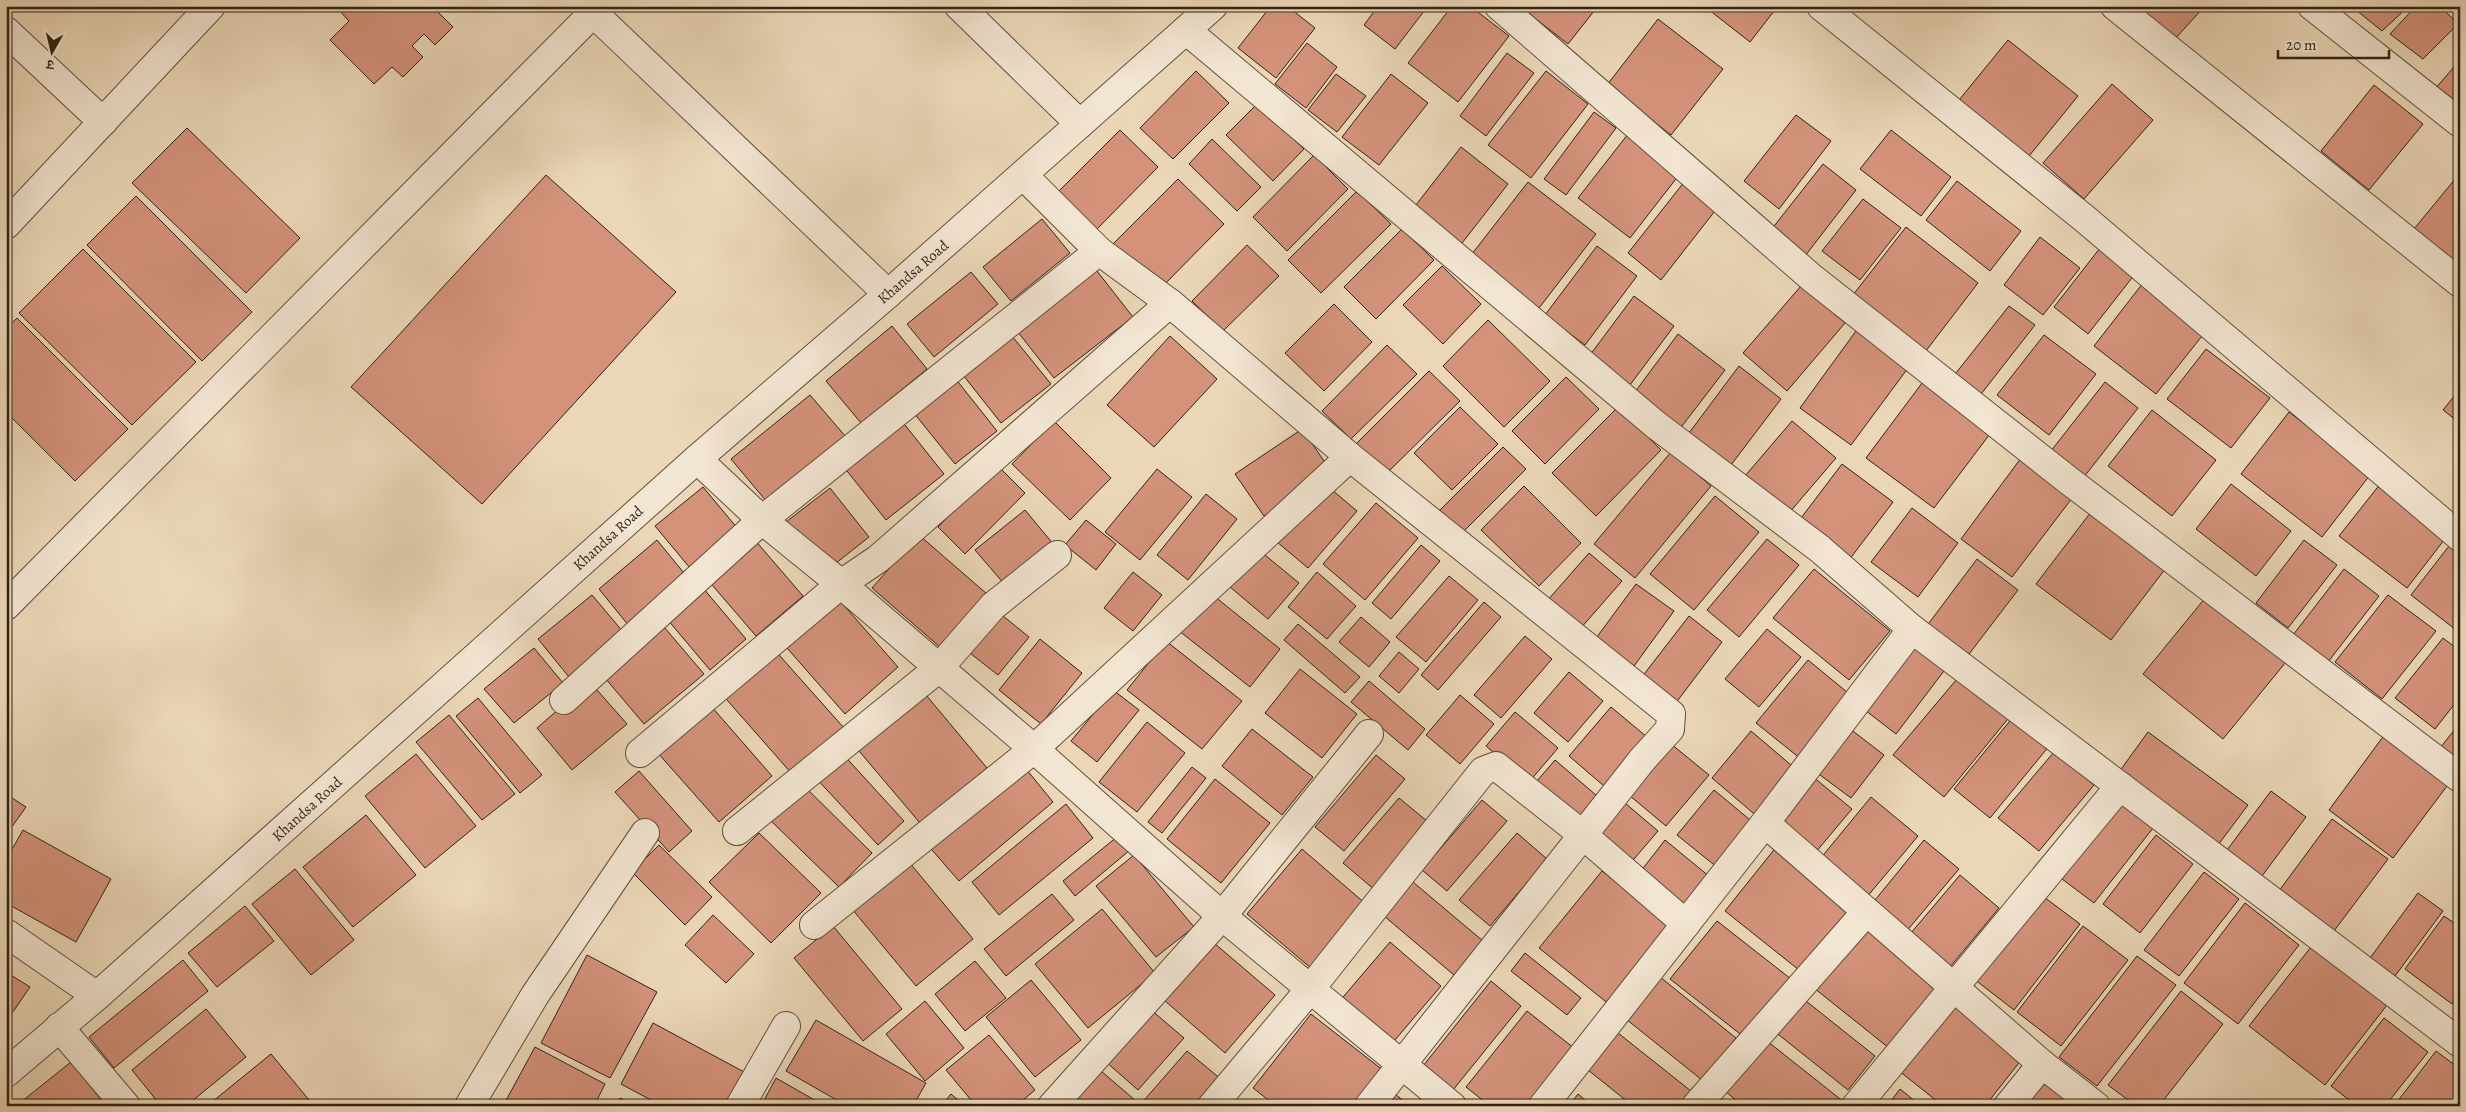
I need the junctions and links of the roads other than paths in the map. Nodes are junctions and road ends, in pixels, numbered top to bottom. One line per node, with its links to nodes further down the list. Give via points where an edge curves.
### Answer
1 (211, 6): 11 (street)
2 (959, 6): 13 (street)
3 (1213, 6): 9 (street, Khandsa Road)
4 (1499, 6): 33 (street, via 1812,278 2068,480)
5 (1821, 6): 23 (street, via 2085,219)
6 (2115, 6): 17 (street)
7 (2312, 6): 12 (street)
8 (593, 9): 18 (street); 26 (street)
9 (1186, 30): 13 (street, Khandsa Road); 27 (street, via 1656,424 1820,549)
10 (6, 31): 11 (street)
11 (103, 122): 15 (street)
12 (2460, 123)
13 (1080, 124): 14 (street, Khandsa Road)
14 (1023, 175): 16 (street); 18 (street, Khandsa Road)
15 (6, 225)
16 (1099, 251): 19 (street); 22 (street)
17 (2460, 283)
18 (888, 294): 21 (street, Khandsa Road)
19 (1170, 303): 20 (street); 25 (street, via 878,559)
20 (1350, 457): 31 (street); 38 (street, via 1671,714 1670,729)
21 (697, 459): 22 (street); 46 (street, Khandsa Road)
22 (762, 520): 25 (street); 29 (street)
23 (2460, 537)
24 (1057, 555): 28 (street, via 993,606)
25 (841, 584): 28 (street); 32 (street)
26 (6, 606)
27 (1912, 629): 34 (street); 35 (street)
28 (939, 668): 31 (street); 36 (street)
29 (564, 700)
30 (1369, 734): 40 (street)
31 (1034, 749): 40 (street); 42 (street)
32 (640, 753)
33 (2460, 778)
34 (2120, 786): 45 (street); 49 (street)
35 (1765, 823): 39 (street); 41 (street)
36 (737, 831)
37 (645, 833): 54 (street, via 535,995)
38 (1583, 835): 41 (street); 44 (street, via 1496,766 1483,771); 51 (street)
39 (1866, 912): 45 (street); 61 (street)
40 (1222, 916): 44 (street); 56 (street)
41 (1686, 924): 60 (street)
42 (814, 925)
43 (6, 933): 46 (street)
44 (1310, 988): 51 (street); 57 (street)
45 (1954, 988): 50 (street); 62 (street)
46 (97, 996): 48 (street, Khandsa Road)
47 (786, 1026): 55 (street)
48 (59, 1027): 52 (street, Khandsa Road); 53 (street)
49 (2460, 1043)
50 (2042, 1064): 63 (street); 64 (street)
51 (1402, 1065): 58 (street); 59 (street)
52 (6, 1073)
53 (126, 1106)
54 (469, 1106)
55 (740, 1106)
56 (1052, 1106)
57 (1212, 1106)
58 (1369, 1106)
59 (1452, 1106)
60 (1544, 1106)
61 (1696, 1106)
62 (1856, 1106)
63 (2008, 1106)
64 (2096, 1106)

